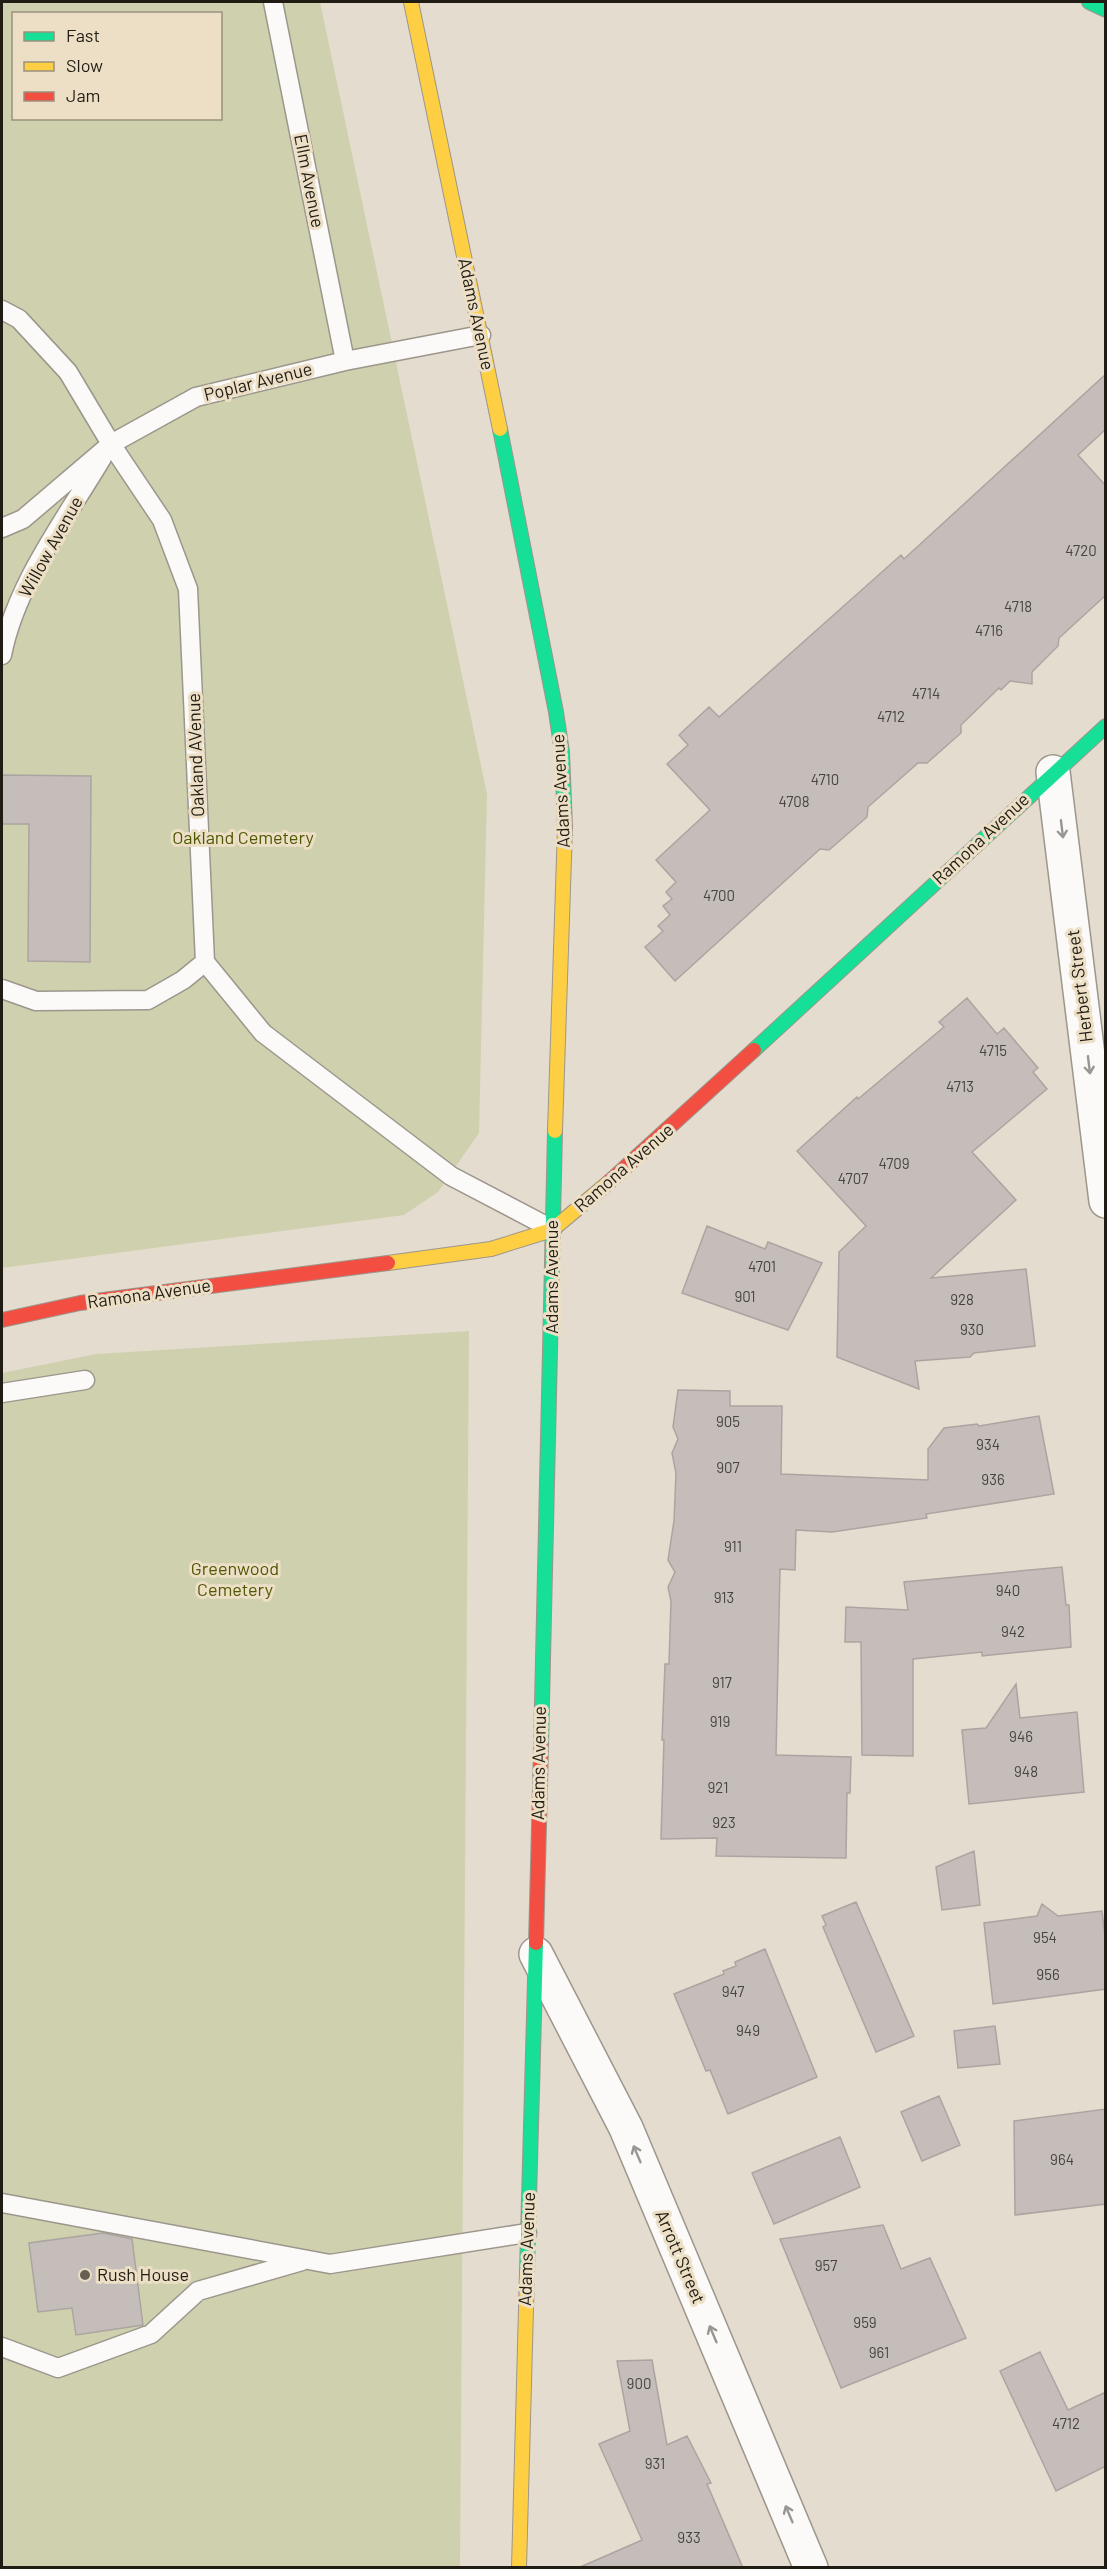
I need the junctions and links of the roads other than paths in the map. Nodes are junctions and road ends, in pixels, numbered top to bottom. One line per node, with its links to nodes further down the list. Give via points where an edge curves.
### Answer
1 (273, 2): 7 (lane, Ellm Avenue)
2 (411, 2): 6 (main road, Adams Avenue)
3 (1089, 2): 4 (main road)
4 (1106, 10)
5 (2, 310): 8 (lane, Oakland AVenue, via 19,319 68,372)
6 (481, 335): 7 (lane, Poplar Avenue); 16 (main road, Adams Avenue, via 562,752 565,829)
7 (345, 361): 8 (lane, Poplar Avenue, via 196,397)
8 (111, 444): 9 (lane, Poplar Avenue, via 23,519); 10 (lane, Willow Avenue, via 35,569 6,633); 13 (lane, Oakland AVenue, via 162,520 188,589)
9 (2, 528)
10 (2, 655)
11 (1106, 726): 12 (main road, Ramona Avenue)
12 (1053, 772): 15 (street, Herbert Street, one-way to 15); 16 (main road, Ramona Avenue, via 626,1168)
13 (205, 962): 14 (lane, via 148,1000 36,1001); 16 (lane, via 263,1033 451,1176)
14 (2, 989)
15 (1106, 1201)
16 (552, 1230): 17 (main road, Ramona Avenue, via 491,1249 80,1304); 20 (main road, Adams Avenue, via 554,1285)
17 (2, 1320)
18 (85, 1380): 19 (lane)
19 (2, 1394)
20 (536, 1954): 22 (main road, Adams Avenue); 26 (street, Arrott Street, one-way to 20, via 626,2128)
21 (2, 2203): 23 (lane)
22 (527, 2233): 23 (lane, via 330,2264); 25 (main road, Adams Avenue)
23 (304, 2260): 24 (lane, via 198,2290 152,2334 58,2368)
24 (2, 2347)
25 (519, 2568)
26 (811, 2568)

